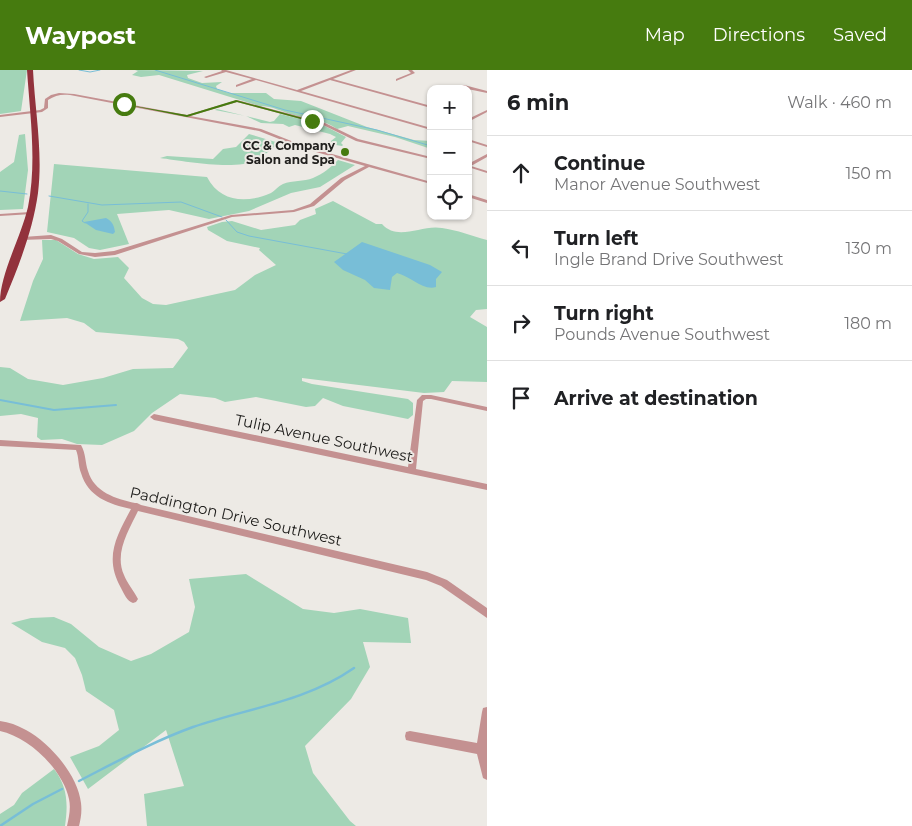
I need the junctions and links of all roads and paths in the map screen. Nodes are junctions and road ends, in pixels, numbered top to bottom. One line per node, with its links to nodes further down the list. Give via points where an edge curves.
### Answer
1 (30, 70): 15 (highway)
2 (224, 70): 5 (street); 6 (street)
3 (354, 70): 7 (street)
4 (410, 70): 8 (street, via 413,73)
5 (206, 77)
6 (256, 79): 9 (street); 11 (street)
7 (329, 79): 11 (street); 13 (street)
8 (397, 80)
9 (237, 86)
10 (472, 88): 12 (street)
11 (298, 91): 19 (street)
12 (487, 92)
13 (427, 106)
14 (487, 111): 18 (street)
15 (33, 113): 16 (street); 17 (street, via 46,108 48,98 64,94); 31 (highway, via 35,172)
16 (0, 116)
17 (187, 116): 23 (street, via 237,101 324,124 357,140); 25 (street, via 260,130 303,147)
18 (474, 118)
19 (427, 128)
20 (472, 141): 21 (street)
21 (487, 146)
22 (487, 155): 24 (street)
23 (427, 157)
24 (472, 164)
25 (368, 166): 28 (street); 33 (street, via 342,179 312,205 294,211 231,216 115,253 81,253 51,237)
26 (472, 167): 27 (street)
27 (487, 172)
28 (427, 182)
29 (472, 196): 30 (street)
30 (487, 202)
31 (30, 213): 32 (street); 33 (highway)
32 (0, 214)
33 (23, 239): 34 (highway)
34 (0, 299)
35 (487, 409): 38 (street, via 424,397 418,403)
36 (154, 417): 38 (street, Tulip Avenue Southwest)
37 (0, 443): 40 (street, Paddington Drive Southwest, via 78,447 86,477 97,491 114,502)
38 (412, 470): 39 (street, Tulip Avenue Southwest)
39 (487, 487)
40 (137, 506): 41 (street, via 126,527 116,560 118,572); 42 (street, Paddington Drive Southwest, via 426,576 444,583)
41 (133, 599)
42 (487, 614)
43 (487, 712): 46 (street)
44 (0, 726): 48 (street, via 14,729 35,742 63,770 75,799)
45 (410, 736): 46 (street)
46 (482, 749): 47 (street)
47 (487, 774)
48 (73, 826)

